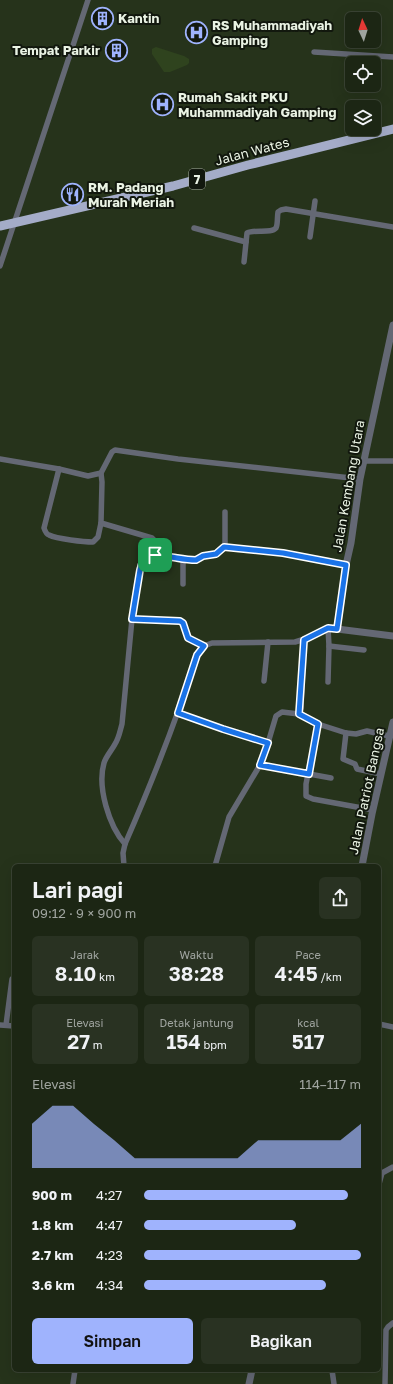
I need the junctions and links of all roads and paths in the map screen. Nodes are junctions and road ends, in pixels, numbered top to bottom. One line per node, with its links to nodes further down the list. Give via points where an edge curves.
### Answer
1 (88, 0): 7 (street)
2 (314, 52): 3 (street)
3 (393, 57)
4 (393, 129): 7 (highway, Jalan Wates / 7, via 173,186)
5 (315, 201): 6 (street)
6 (313, 212): 9 (street); 11 (street); 12 (street, via 281,210 275,229 249,232)
7 (14, 223): 8 (highway, Jalan Wates / 7); 14 (street)
8 (0, 226)
9 (393, 227)
10 (194, 228): 12 (street)
11 (310, 237)
12 (246, 242): 13 (street)
13 (244, 262)
14 (0, 266)
15 (393, 325): 17 (street, Jalan Kembang Utara)
16 (0, 459): 19 (street)
17 (364, 461): 18 (street); 21 (street, Jalan Kembang Utara)
18 (393, 461)
19 (59, 469): 20 (street, via 88,476); 23 (street, via 45,532 59,538 93,542 98,537)
20 (101, 473): 21 (street, via 115,450 178,460); 23 (street)
21 (360, 479): 27 (street, Jalan Kembang Utara)
22 (225, 512): 24 (street)
23 (101, 523): 25 (street, via 152,538 158,549)
24 (226, 547): 26 (street, via 221,548 216,554 203,556 198,560); 27 (street, via 283,553)
25 (155, 555): 26 (street); 29 (street, via 140,565)
26 (183, 559): 28 (street)
27 (346, 565): 31 (street, Jalan Kembang Utara)
28 (183, 584)
29 (132, 619): 35 (street, via 180,621 188,638); 52 (street, via 122,724 118,739 104,763 102,788 106,807)
30 (328, 628): 31 (street); 33 (street); 36 (street)
31 (337, 629): 32 (street)
32 (393, 636)
33 (304, 640): 34 (street); 41 (street)
34 (268, 642): 35 (street, via 212,643); 38 (street)
35 (204, 646): 40 (street, via 197,655)
36 (329, 646): 37 (street); 39 (street)
37 (364, 650)
38 (264, 682)
39 (328, 682)
40 (178, 713): 46 (street); 52 (street)
41 (299, 714): 43 (street); 46 (street, via 277,714)
42 (393, 722): 45 (street, Jalan Patriot Bangsa)
43 (318, 724): 44 (street); 48 (street)
44 (346, 733): 45 (street, via 367,731); 49 (street, via 343,759 355,764 357,769)
45 (389, 736): 49 (street, Jalan Patriot Bangsa)
46 (268, 743): 47 (street)
47 (260, 765): 48 (street); 54 (street, via 229,817)
48 (309, 774): 50 (street); 51 (street, via 305,792 307,797)
49 (381, 774): 51 (street, Jalan Patriot Bangsa)
50 (331, 778)
51 (373, 810): 55 (street, Jalan Patriot Bangsa)
52 (125, 844): 53 (street)
53 (124, 864)
54 (216, 864)
55 (362, 864)
56 (12, 980): 58 (street)
57 (381, 1024): 59 (street)
58 (3, 1025)
59 (393, 1027)
60 (393, 1167): 61 (street, via 382,1173)
61 (381, 1177)
62 (393, 1323): 69 (street, via 386,1330)
63 (75, 1372): 66 (street)
64 (251, 1372): 67 (street)
65 (332, 1372): 68 (street)
66 (73, 1384)
67 (248, 1384)
68 (334, 1384)
69 (385, 1384)

